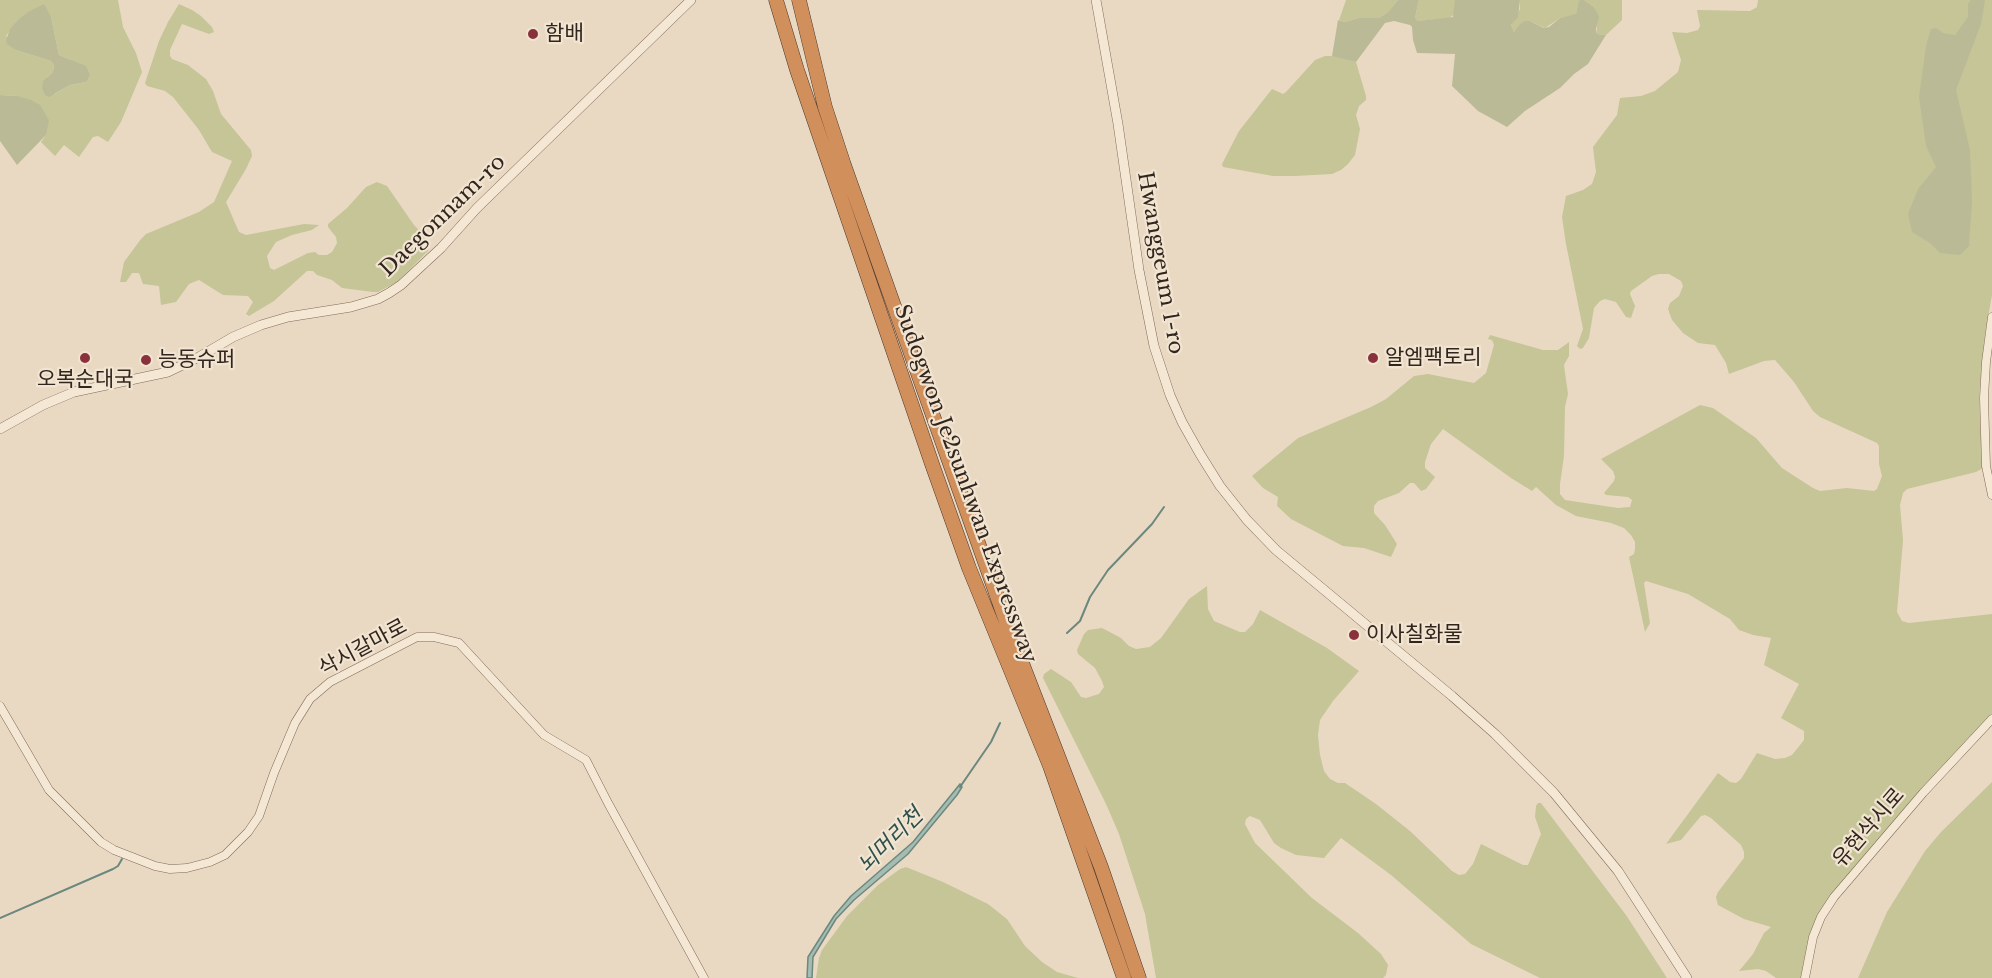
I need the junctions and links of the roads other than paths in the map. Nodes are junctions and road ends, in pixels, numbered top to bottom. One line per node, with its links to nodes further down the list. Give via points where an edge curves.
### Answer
1 (691, 0): 6 (street, Daegonnam-ro, via 477,208 441,248 389,293 359,305 261,325 168,372 74,392)
2 (776, 0): 11 (highway, Sudogwon Je2sunhwan Expressway, via 939,485 1050,766)
3 (799, 0): 12 (highway, Sudogwon Je2sunhwan Expressway, via 825,108 848,177 1008,627 1101,867)
4 (1096, 0): 13 (street, Hwanggeum 1-ro, via 1154,346 1170,395 1200,454 1220,486 1276,550 1461,704 1554,793 1618,871)
5 (1992, 317): 7 (street, via 1984,398 1986,466)
6 (0, 429)
7 (1992, 495)
8 (0, 706): 10 (street, 삭시갈마로, via 49,790 101,842 155,866 187,868 225,855 248,832 259,816 295,723 310,699 330,682 417,637 459,643 544,735 586,760)
9 (1992, 719): 14 (street, 유현삭시로, via 1834,897 1821,916)
10 (704, 978)
11 (1124, 978)
12 (1139, 978)
13 (1687, 978)
14 (1804, 978)

